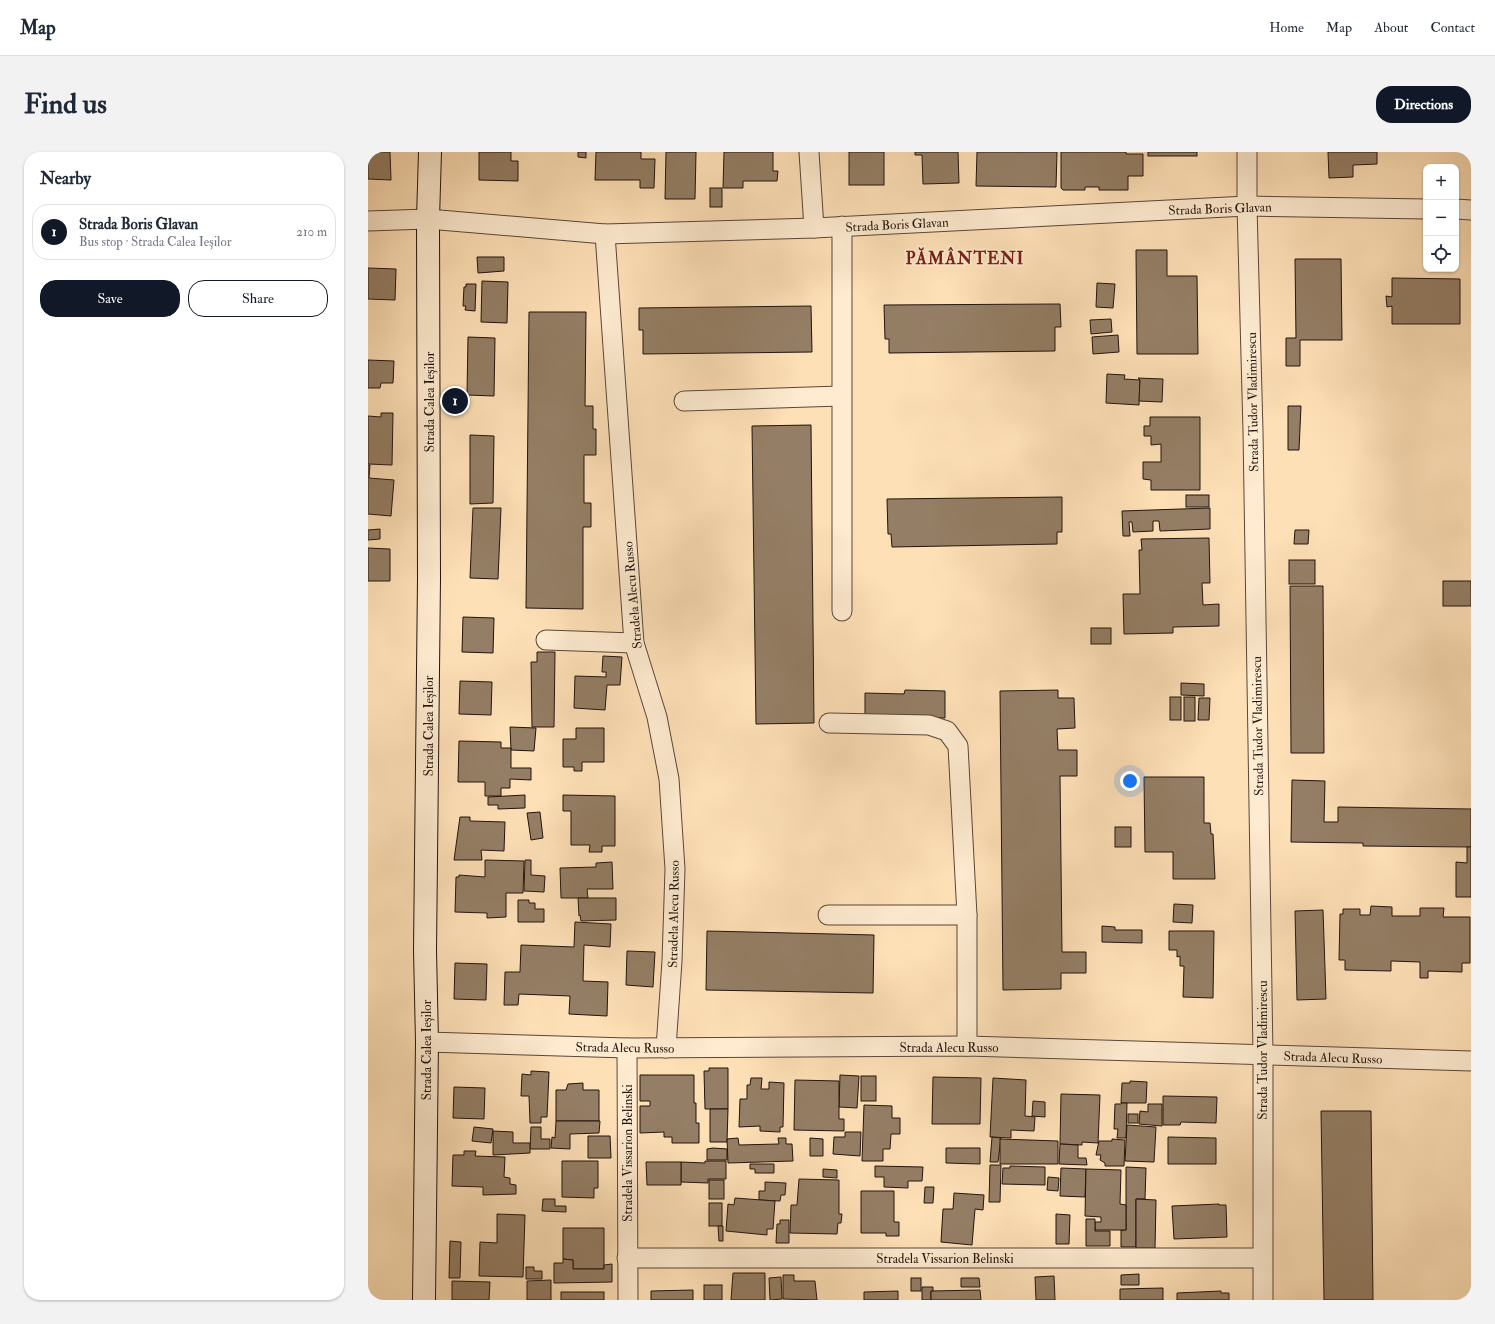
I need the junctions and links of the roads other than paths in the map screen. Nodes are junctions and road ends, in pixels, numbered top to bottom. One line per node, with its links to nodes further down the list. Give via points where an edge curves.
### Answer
1 (430, 152): 8 (street, Strada Calea Ieșilor)
2 (809, 152): 11 (street)
3 (1247, 152): 4 (street, Strada Tudor Vladimirescu)
4 (1247, 206): 5 (street, Strada Boris Glavan); 10 (street, Strada Boris Glavan); 25 (street, Strada Tudor Vladimirescu)
5 (1423, 209)
6 (1459, 209): 7 (street)
7 (1471, 210)
8 (428, 219): 9 (street, Strada Boris Glavan); 12 (street, Strada Boris Glavan); 21 (street, Strada Calea Ieșilor, via 429,586 425,951)
9 (368, 221)
10 (842, 226): 11 (street, Strada Boris Glavan); 13 (street)
11 (814, 228): 12 (street, Strada Boris Glavan)
12 (606, 234): 17 (street, Stradela Alecu Russo)
13 (841, 396): 14 (street); 15 (street)
14 (684, 401)
15 (842, 611)
16 (546, 640): 17 (street)
17 (634, 643): 24 (street, Stradela Alecu Russo, via 657,716 669,779 675,869)
18 (829, 723): 20 (street, via 929,725 947,731 958,746)
19 (828, 915): 20 (street)
20 (967, 915): 22 (street)
21 (427, 1042): 23 (street, Strada Alecu Russo); 29 (street, Strada Calea Ieșilor)
22 (967, 1046): 24 (street, Strada Alecu Russo); 25 (street, Strada Alecu Russo)
23 (627, 1048): 24 (street, Strada Alecu Russo); 27 (street, Stradela Vissarion Belinski)
24 (666, 1048)
25 (1263, 1055): 26 (street, Strada Alecu Russo); 28 (street, Strada Tudor Vladimirescu)
26 (1471, 1061)
27 (628, 1258): 28 (street, Stradela Vissarion Belinski); 30 (street, Stradela Vissarion Belinski)
28 (1262, 1258): 31 (street, Strada Tudor Vladimirescu)
29 (424, 1300)
30 (628, 1300)
31 (1262, 1300)

